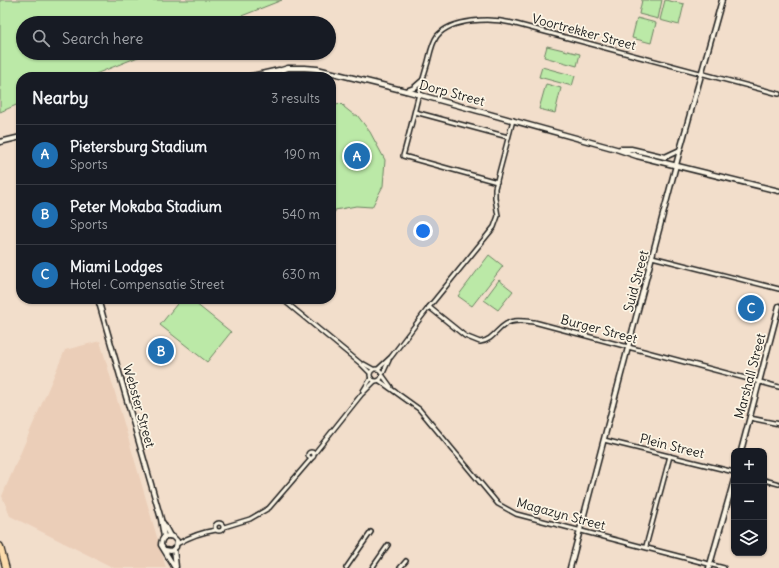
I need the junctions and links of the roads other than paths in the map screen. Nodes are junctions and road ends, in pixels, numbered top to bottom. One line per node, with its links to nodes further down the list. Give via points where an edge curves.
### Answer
1 (722, 0): 7 (street, Suid Street)
2 (281, 70): 3 (street, Dorp Street); 4 (street, Dorp Street); 5 (street, Dorp Street, via 305,68)
3 (268, 72)
4 (275, 72)
5 (329, 72)
6 (336, 74): 9 (street, Dorp Street)
7 (702, 74): 8 (street, Voortrekker Street, via 501,20 480,20 455,25 438,35 433,43); 10 (street, Voortrekker Street); 18 (street, Suid Street)
8 (422, 81): 9 (street); 11 (street, Voortrekker Street)
9 (406, 91): 11 (street, Dorp Street)
10 (779, 94)
11 (418, 95): 12 (street, Voortrekker Street); 13 (street, Dorp Street)
12 (415, 112): 15 (street); 20 (street, Voortrekker Street, via 403,156)
13 (513, 120): 15 (street); 17 (street, Dorp Street)
14 (16, 138): 16 (street)
15 (508, 138): 20 (street)
16 (0, 142)
17 (616, 148): 18 (street, Dorp Street, via 665,157); 19 (street, Dorp Street)
18 (680, 150): 19 (street, Suid Street)
19 (676, 166): 21 (street, Dorp Street); 22 (street, Suid Street)
20 (497, 182): 27 (street, via 496,224)
21 (779, 191)
22 (652, 257): 23 (street); 28 (street, Suid Street)
23 (779, 289)
24 (99, 304): 51 (street, Webster Street)
25 (288, 304): 30 (street)
26 (779, 306): 38 (street, Marshall Street)
27 (429, 307): 28 (street, Burger Street, via 465,336 480,342 490,339 505,324 525,321); 29 (street)
28 (629, 347): 38 (street, Burger Street); 44 (street, Suid Street)
29 (391, 357): 32 (street); 34 (street)
30 (360, 363): 31 (street); 33 (street)
31 (373, 369): 32 (street); 33 (street)
32 (378, 369): 34 (street)
33 (370, 373): 35 (street)
34 (383, 375): 37 (street); 40 (street, Magazyn Street)
35 (371, 378): 36 (street); 41 (street)
36 (374, 381): 37 (street); 41 (street)
37 (380, 381): 40 (street, Magazyn Street)
38 (759, 382): 39 (street, Burger Street); 42 (street, Marshall Street)
39 (779, 387)
40 (394, 390): 54 (street, Magazyn Street, via 427,417 500,506 516,514)
41 (362, 395): 52 (street, via 269,508 250,519)
42 (750, 418): 43 (street); 45 (street, Marshall Street)
43 (779, 424)
44 (604, 440): 46 (street, Plein Street); 54 (street, Suid Street)
45 (742, 448)
46 (670, 456): 47 (street, Plein Street); 63 (street)
47 (731, 471)
48 (767, 481): 50 (street)
49 (733, 484): 67 (street)
50 (779, 484)
51 (161, 519): 56 (street, Webster Street); 57 (street, Webster Street)
52 (223, 526): 53 (street, via 221,531); 53 (street, via 218,523)
53 (216, 528): 59 (street)
54 (580, 530): 63 (street, Magazyn Street); 73 (street, Suid Street)
55 (371, 532): 70 (street)
56 (170, 536): 57 (street); 58 (street)
57 (164, 537): 64 (street, via 161,542)
58 (175, 538): 59 (street); 60 (street)
59 (185, 539): 60 (street)
60 (177, 544): 65 (street)
61 (388, 545): 71 (street)
62 (0, 546): 68 (highway)
63 (646, 546): 67 (street, Magazyn Street)
64 (164, 550): 65 (street); 69 (street)
65 (174, 550): 69 (street)
66 (406, 561): 72 (street)
67 (710, 566): 74 (street, Magazyn Street)
68 (6, 568)
69 (176, 568)
70 (346, 568)
71 (372, 568)
72 (400, 568)
73 (570, 568)
74 (724, 568)

